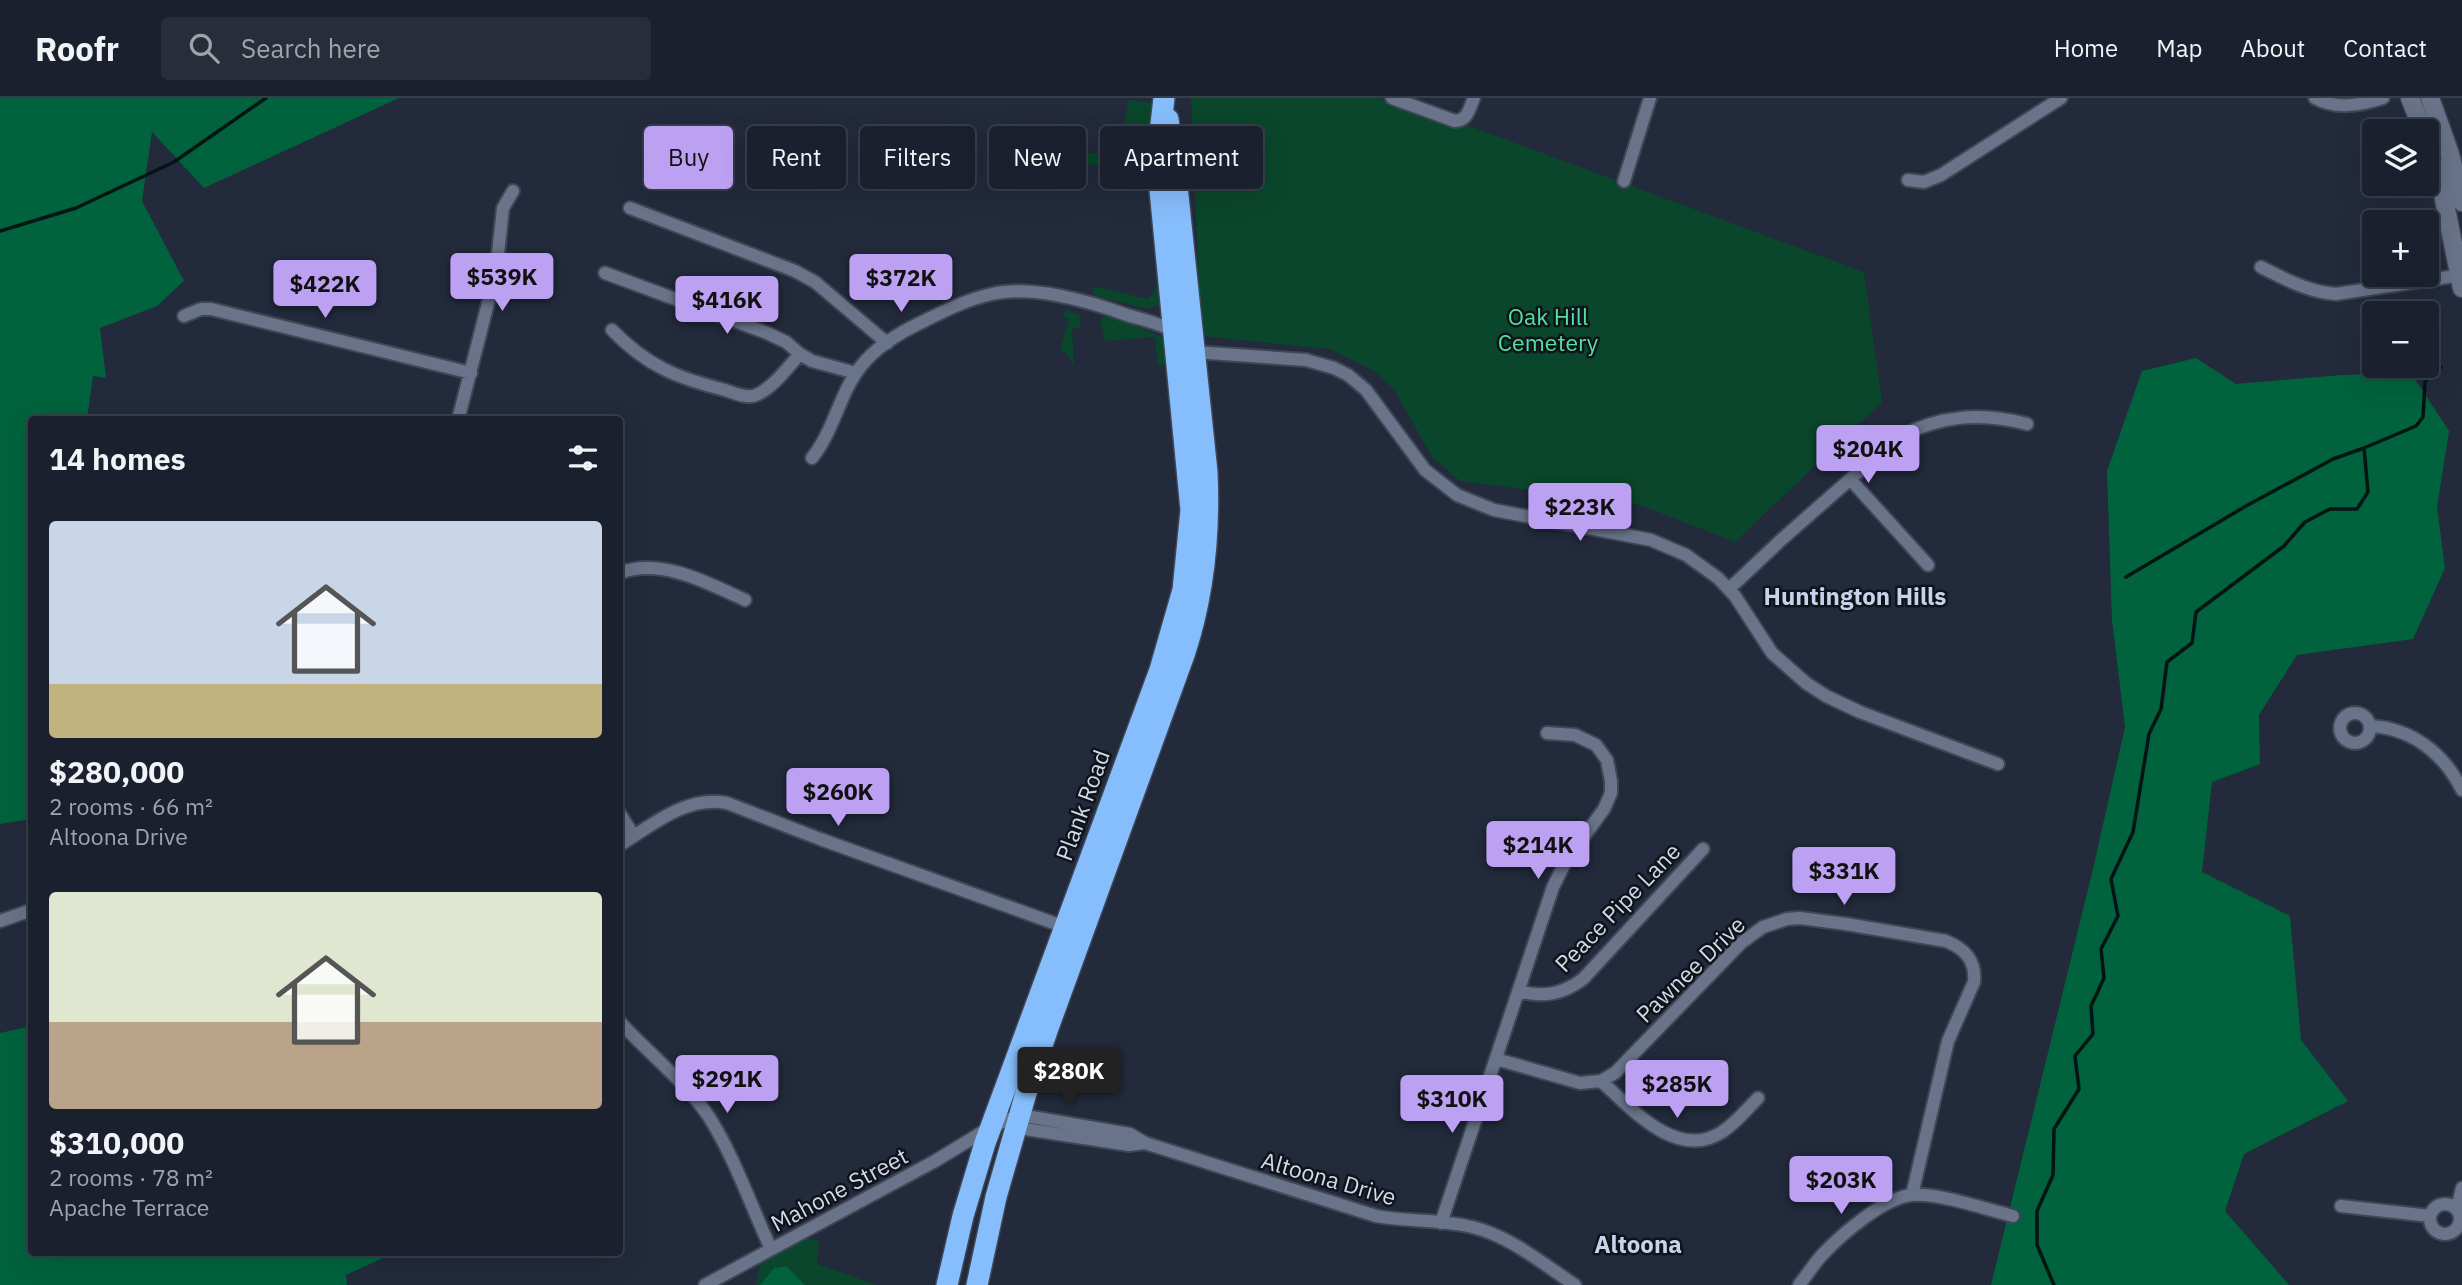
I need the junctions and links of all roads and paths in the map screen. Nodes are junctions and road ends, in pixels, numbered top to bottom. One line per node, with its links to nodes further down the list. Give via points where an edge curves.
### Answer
1 (1164, 98): 22 (highway, Plank Road, via 1157,159); 24 (highway, Plank Road)
2 (1392, 98): 3 (street, via 1455,121 1466,117)
3 (1474, 98)
4 (1650, 98): 12 (street)
5 (2315, 98): 6 (street, via 2341,106)
6 (2383, 98)
7 (2410, 98): 10 (street)
8 (2430, 98): 15 (street)
9 (2056, 99): 11 (street, via 1941,175 1923,182)
10 (2418, 119)
11 (1908, 180)
12 (1623, 181)
13 (2439, 181): 19 (street)
14 (513, 191): 26 (street, via 503,208 496,272)
15 (2462, 202)
16 (630, 208): 23 (street, via 795,271 815,282)
17 (2260, 267): 19 (street, via 2304,288 2336,294)
18 (605, 273): 25 (street, via 766,333)
19 (2461, 280)
20 (184, 316): 26 (street, via 211,309)
21 (612, 330): 25 (street, via 668,373 746,396 759,394)
22 (1174, 331): 23 (street, via 1108,308 1043,294 1003,293 946,310); 24 (street); 40 (highway, Plank Road, via 1190,501 1186,577 1171,637)
23 (887, 343): 27 (street)
24 (1194, 352): 34 (street, via 1306,360 1334,368 1366,390 1425,470 1457,495 1494,510 1660,543 1686,555); 43 (highway, Plank Road, via 1208,493 1204,578 1194,625)
25 (800, 354): 27 (street)
26 (471, 373): 28 (street)
27 (856, 373): 30 (street, via 829,433)
28 (459, 416)
29 (2027, 424): 31 (street, via 1973,416 1933,422 1897,438)
30 (812, 458)
31 (1850, 479): 32 (street); 34 (street)
32 (1928, 565)
33 (623, 572): 35 (street, via 667,570)
34 (1730, 589): 38 (street, via 1772,653 1806,683 1860,712)
35 (745, 600)
36 (2370, 726): 39 (street, via 2409,734 2431,748)
37 (1546, 733): 51 (street, via 1575,735 1596,745 1607,760 1611,793 1560,872)
38 (1998, 764)
39 (2462, 789)
40 (1111, 804): 43 (highway, via 1108,835); 46 (highway, Plank Road)
41 (623, 819): 42 (street)
42 (634, 836): 44 (street); 50 (street, via 690,804 715,800)
43 (1116, 842): 47 (highway, Plank Road)
44 (623, 843)
45 (1703, 849): 51 (street, Peace Pipe Lane, via 1583,979 1552,994)
46 (1089, 863): 47 (highway, via 1097,875); 50 (highway, Plank Road)
47 (1097, 893): 56 (highway, Plank Road)
48 (28, 911): 49 (street)
49 (0, 921)
50 (1065, 927): 57 (highway, Plank Road)
51 (1518, 990): 53 (street)
52 (623, 1025): 65 (street, via 708,1115)
53 (1496, 1059): 54 (street, via 1571,1082); 64 (street)
54 (1601, 1081): 55 (street, via 1652,1126 1688,1140 1709,1138 1729,1128); 59 (street, Pawnee Drive, via 1615,1073 1741,943 1773,923 1800,918 1946,941 1961,947 1970,958 1974,982 1948,1041)
55 (1758, 1098)
56 (1018, 1121): 57 (street); 64 (street, Altoona Drive, via 1130,1134 1145,1143 1360,1212); 68 (highway, Plank Road)
57 (991, 1128): 65 (street, Mahone Street); 67 (highway, Plank Road)
58 (2462, 1188): 61 (street)
59 (1912, 1195): 62 (street); 70 (street, via 1889,1202 1854,1227)
60 (2341, 1206): 63 (street)
61 (2457, 1209): 63 (street, via 2444,1203); 63 (street, via 2459,1226 2448,1234 2434,1230)
62 (2013, 1216)
63 (2430, 1216)
64 (1441, 1223): 69 (street, Altoona Drive, via 1491,1233)
65 (771, 1249): 66 (street, Mahone Street)
66 (705, 1285)
67 (947, 1285)
68 (977, 1285)
69 (1575, 1285)
70 (1799, 1285)

